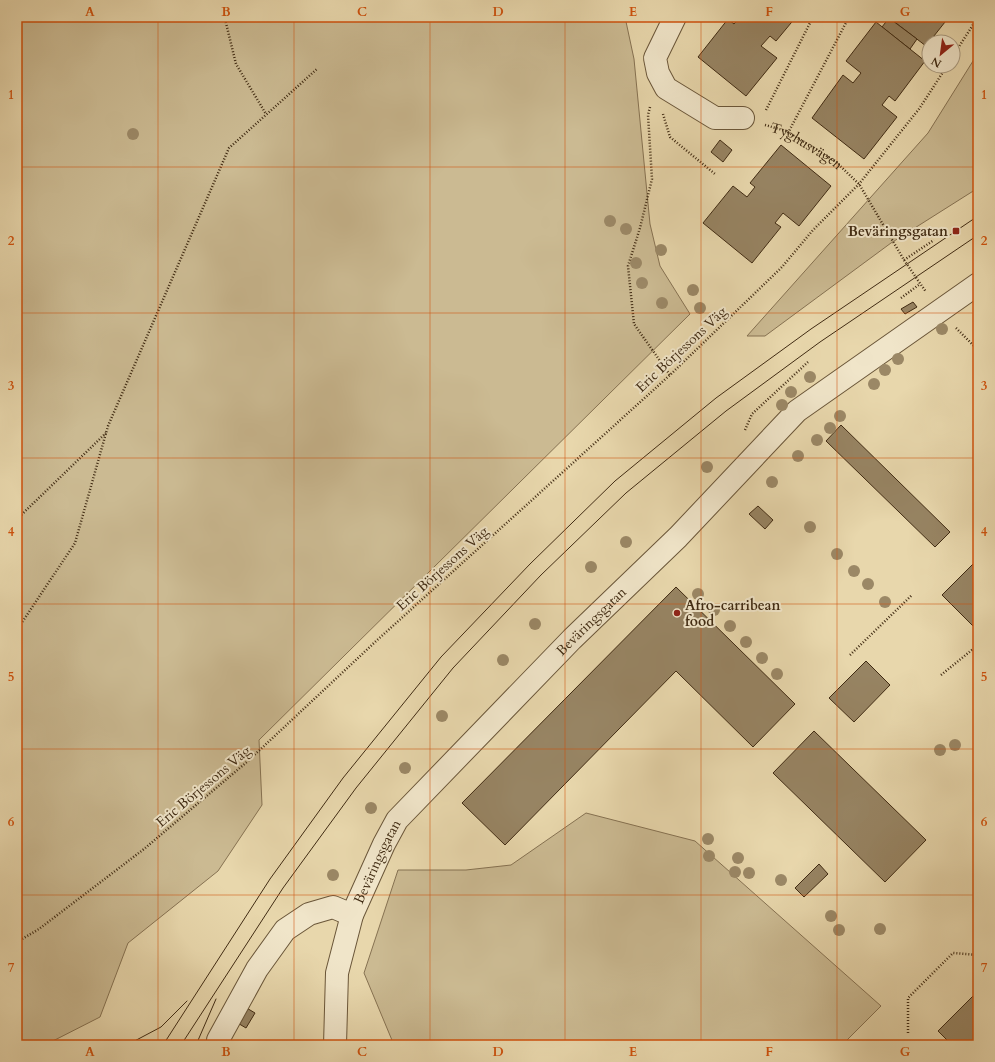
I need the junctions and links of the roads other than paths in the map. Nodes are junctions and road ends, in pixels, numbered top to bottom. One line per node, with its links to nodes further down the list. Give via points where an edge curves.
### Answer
1 (675, 17): 2 (street, via 660,73 715,118)
2 (751, 121)
3 (978, 284): 4 (street, Beväringsgatan, via 798,410 678,536 572,639 397,820)
4 (352, 915): 5 (street, via 333,907 309,914 285,930 257,969); 6 (street, Beväringsgatan, via 337,973)
5 (218, 1040)
6 (335, 1045)

